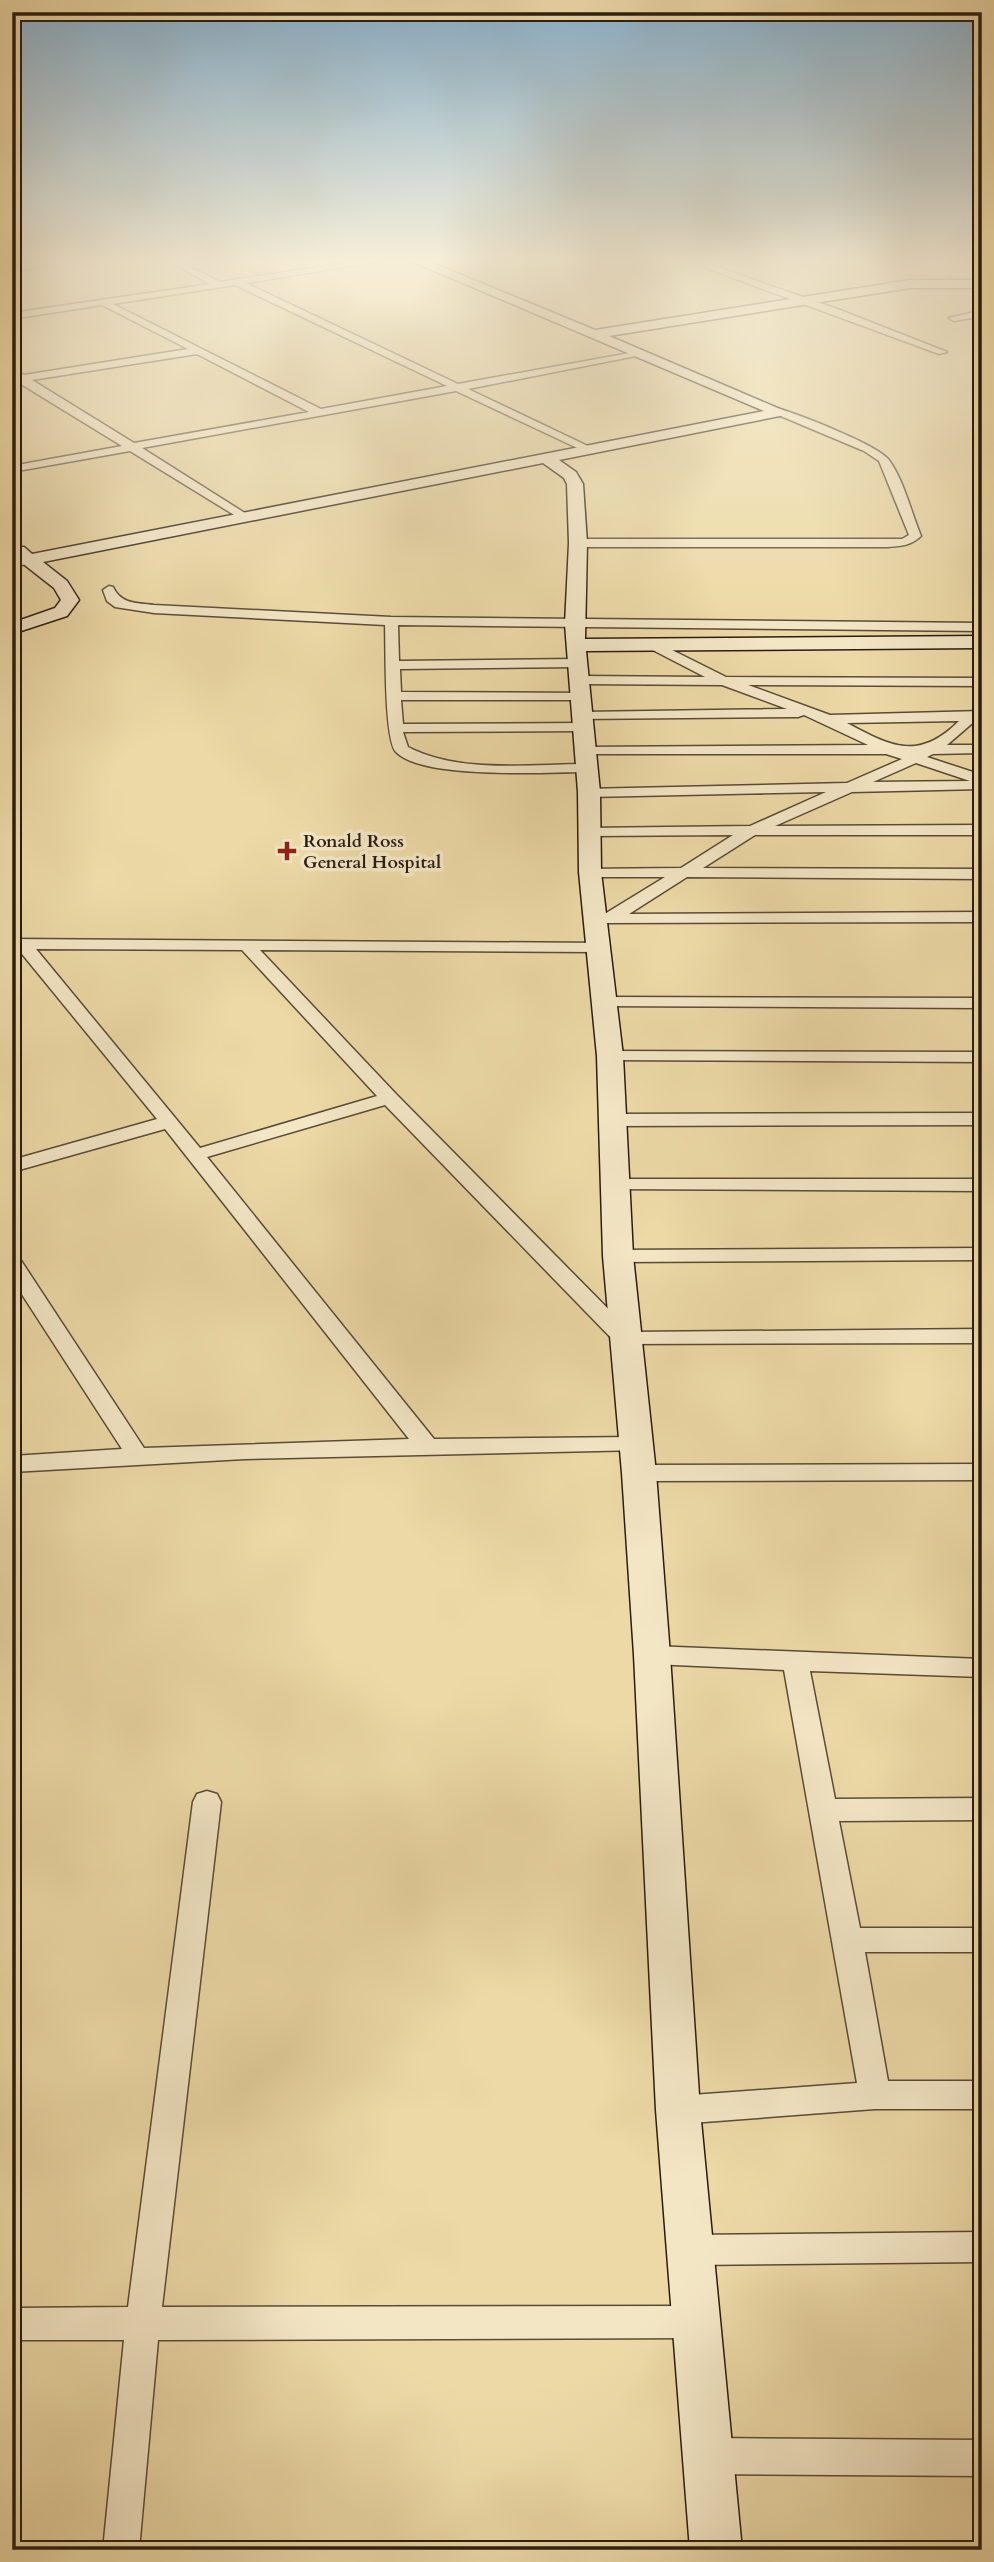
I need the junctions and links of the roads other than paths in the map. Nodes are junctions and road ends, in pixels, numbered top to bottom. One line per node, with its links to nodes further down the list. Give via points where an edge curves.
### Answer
1 (21, 381): 9 (street)
2 (256, 381): 8 (street)
3 (444, 381): 6 (street)
4 (494, 381): 6 (street)
5 (705, 381): 7 (street)
6 (458, 387): 8 (street); 10 (street)
7 (780, 412): 10 (street); 14 (street, via 883,458 915,536 887,543)
8 (320, 413): 9 (street)
9 (132, 447): 12 (street); 13 (street)
10 (588, 450): 11 (street)
11 (547, 459): 13 (street); 14 (street, via 575,484)
12 (12, 469)
13 (244, 517): 16 (street)
14 (578, 543): 27 (street)
15 (12, 547): 16 (street)
16 (20, 561): 20 (street, via 61,585 70,600 61,612)
17 (109, 590): 18 (street, via 120,604 154,610)
18 (391, 621): 23 (street); 27 (street)
19 (982, 626): 27 (street)
20 (12, 629)
21 (982, 642): 22 (street)
22 (650, 643): 24 (street); 27 (street)
23 (395, 664): 26 (street); 27 (street)
24 (724, 681): 25 (street); 27 (street); 28 (street)
25 (982, 682)
26 (395, 696): 27 (street); 31 (street)
27 (581, 706): 28 (street); 31 (street); 31 (street, via 444,764 401,750); 33 (street); 38 (street); 40 (street)
28 (810, 713): 29 (street)
29 (828, 719): 30 (street); 33 (street)
30 (972, 719): 32 (street); 34 (street)
31 (397, 728)
32 (932, 748): 33 (street); 34 (street); 35 (street)
33 (886, 749): 35 (street)
34 (981, 750)
35 (914, 759): 36 (street); 38 (street)
36 (982, 780)
37 (982, 785): 38 (street)
38 (849, 787): 41 (street)
39 (982, 830): 41 (street)
40 (591, 831): 41 (street); 42 (street)
41 (751, 831): 43 (street)
42 (590, 872): 43 (street); 46 (street)
43 (681, 872): 44 (street); 46 (street)
44 (982, 874)
45 (982, 917): 46 (street)
46 (600, 928): 48 (street); 49 (street)
47 (18, 944): 48 (street); 56 (street)
48 (247, 946): 53 (street)
49 (605, 1002): 50 (street); 51 (street)
50 (982, 1003)
51 (610, 1056): 52 (street); 55 (street)
52 (982, 1057)
53 (389, 1098): 57 (street); 65 (street)
54 (982, 1119): 55 (street)
55 (611, 1120): 59 (street)
56 (169, 1122): 57 (street); 58 (street)
57 (195, 1155): 66 (street)
58 (12, 1166)
59 (617, 1185): 60 (street); 62 (street)
60 (982, 1185)
61 (982, 1254): 62 (street)
62 (618, 1256): 65 (street)
63 (12, 1262): 67 (street)
64 (982, 1336): 65 (street)
65 (625, 1339): 68 (street)
66 (426, 1445): 67 (street); 68 (street)
67 (137, 1455): 69 (street)
68 (636, 1459): 70 (street); 71 (street)
69 (12, 1464)
70 (982, 1472)
71 (652, 1656): 72 (street); 81 (street)
72 (795, 1662): 73 (street); 76 (street)
73 (982, 1668)
74 (206, 1802): 85 (street)
75 (982, 1809): 76 (street)
76 (825, 1810): 77 (street)
77 (848, 1940): 78 (street); 79 (street)
78 (982, 1940)
79 (874, 2095): 80 (street); 81 (street)
80 (982, 2095)
81 (678, 2110): 83 (street)
82 (982, 2247): 83 (street)
83 (690, 2250): 84 (street)
84 (697, 2322): 85 (street); 87 (street)
85 (143, 2323): 86 (street); 89 (street)
86 (12, 2324)
87 (708, 2456): 88 (street); 90 (street)
88 (982, 2458)
89 (121, 2550)
90 (716, 2550)

